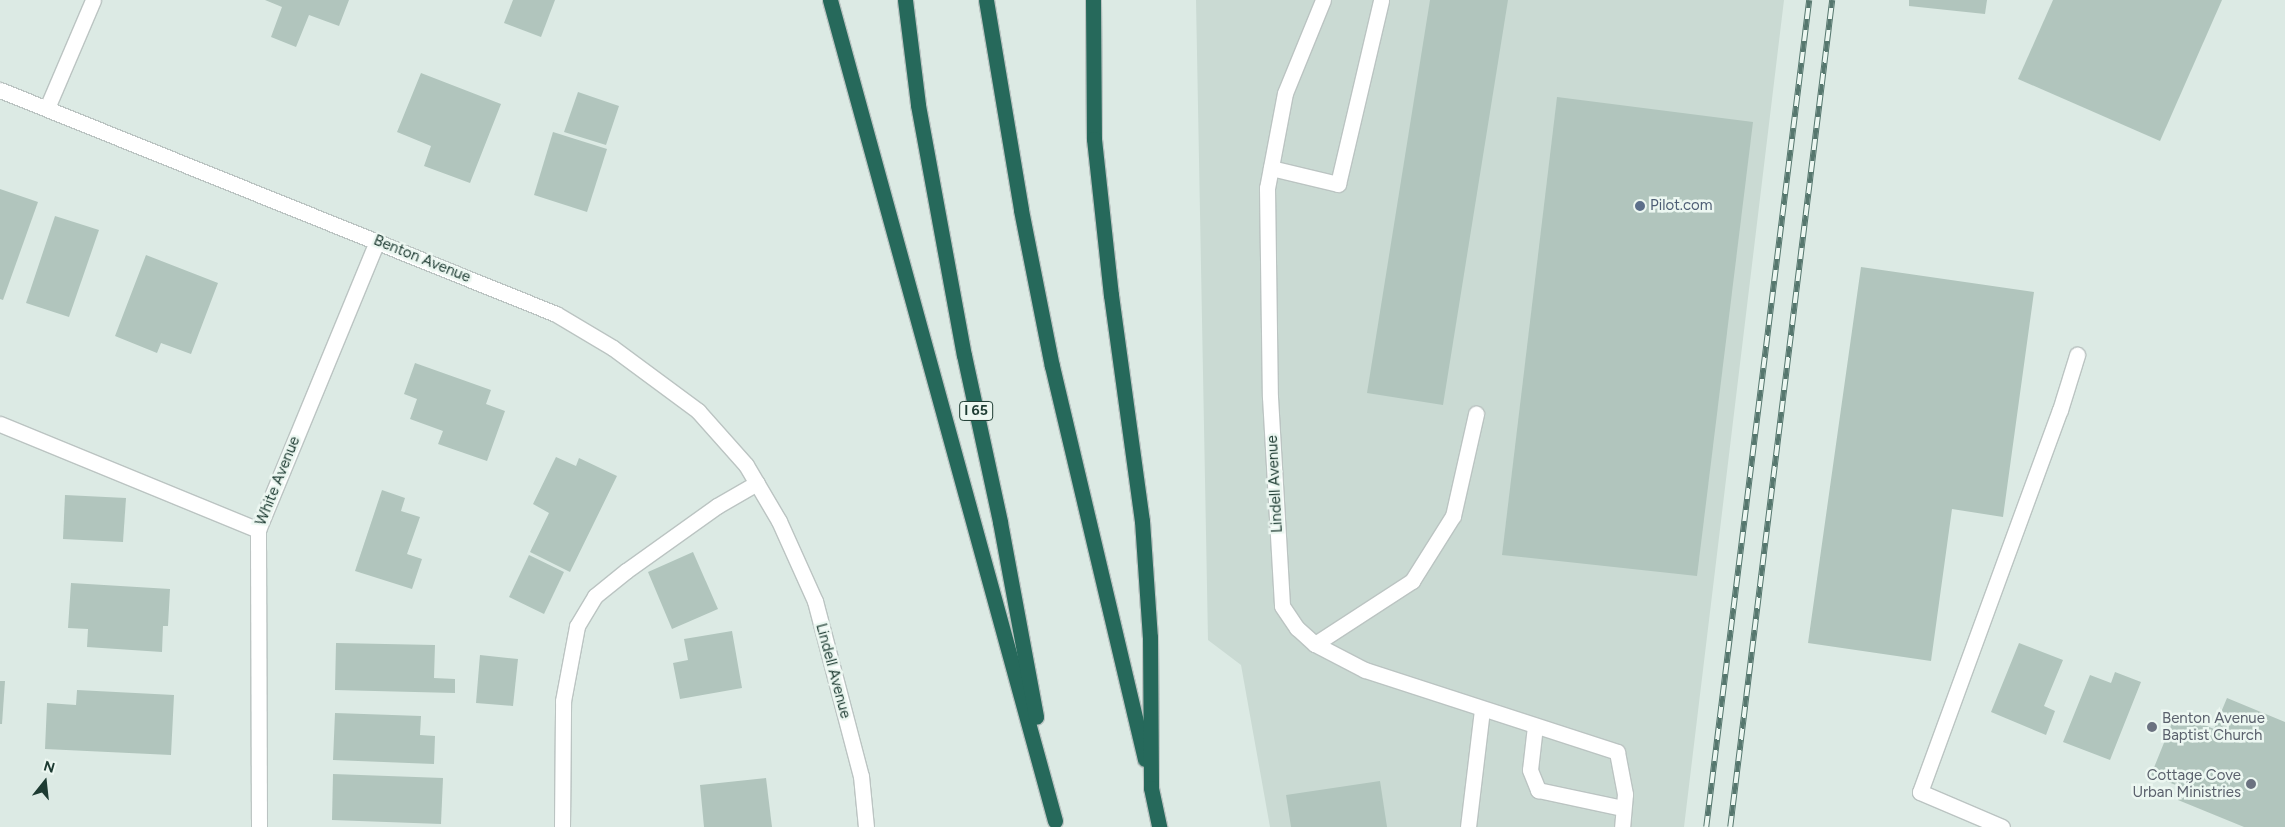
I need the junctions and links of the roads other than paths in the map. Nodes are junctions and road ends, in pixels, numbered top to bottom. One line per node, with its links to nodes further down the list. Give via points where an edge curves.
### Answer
1 (94, 0): 9 (street)
2 (830, 0): 23 (highway)
3 (905, 0): 23 (highway, I 65, via 918,105)
4 (986, 0): 21 (highway, via 1020,210 1052,366)
5 (1093, 0): 21 (highway, via 1092,92 1099,200 1142,531 1150,637)
6 (1323, 0): 10 (street, Lindell Avenue, via 1285,93)
7 (1381, 0): 10 (street, via 1338,184)
8 (0, 90): 9 (street, Benton Avenue)
9 (47, 108): 11 (street, Benton Avenue)
10 (1271, 168): 18 (street, Lindell Avenue, via 1267,188 1270,397 1282,606 1298,628)
11 (378, 241): 15 (street, Benton Avenue, via 556,314 613,348 698,411 746,465); 17 (street, White Avenue)
12 (2077, 355): 30 (street, via 2060,410 1920,792)
13 (1476, 414): 18 (street, via 1453,516 1412,582)
14 (0, 424): 17 (street)
15 (757, 483): 16 (street, Benton Avenue); 25 (street, via 717,506 626,571 595,596 577,626 563,701)
16 (779, 521): 26 (street, Lindell Avenue, via 815,601 860,776)
17 (258, 530): 24 (street, White Avenue)
18 (1316, 644): 19 (street, Lindell Avenue, via 1365,670)
19 (1482, 710): 20 (street, Lindell Avenue); 28 (street)
20 (1535, 726): 22 (street, Lindell Avenue, via 1616,752 1624,794); 22 (street, via 1530,770 1538,790)
21 (1151, 788): 27 (highway)
22 (1623, 808): 29 (street)
23 (1055, 824)
24 (259, 827)
25 (562, 827)
26 (866, 827)
27 (1159, 827)
28 (1468, 827)
29 (1622, 827)
30 (2002, 827)

